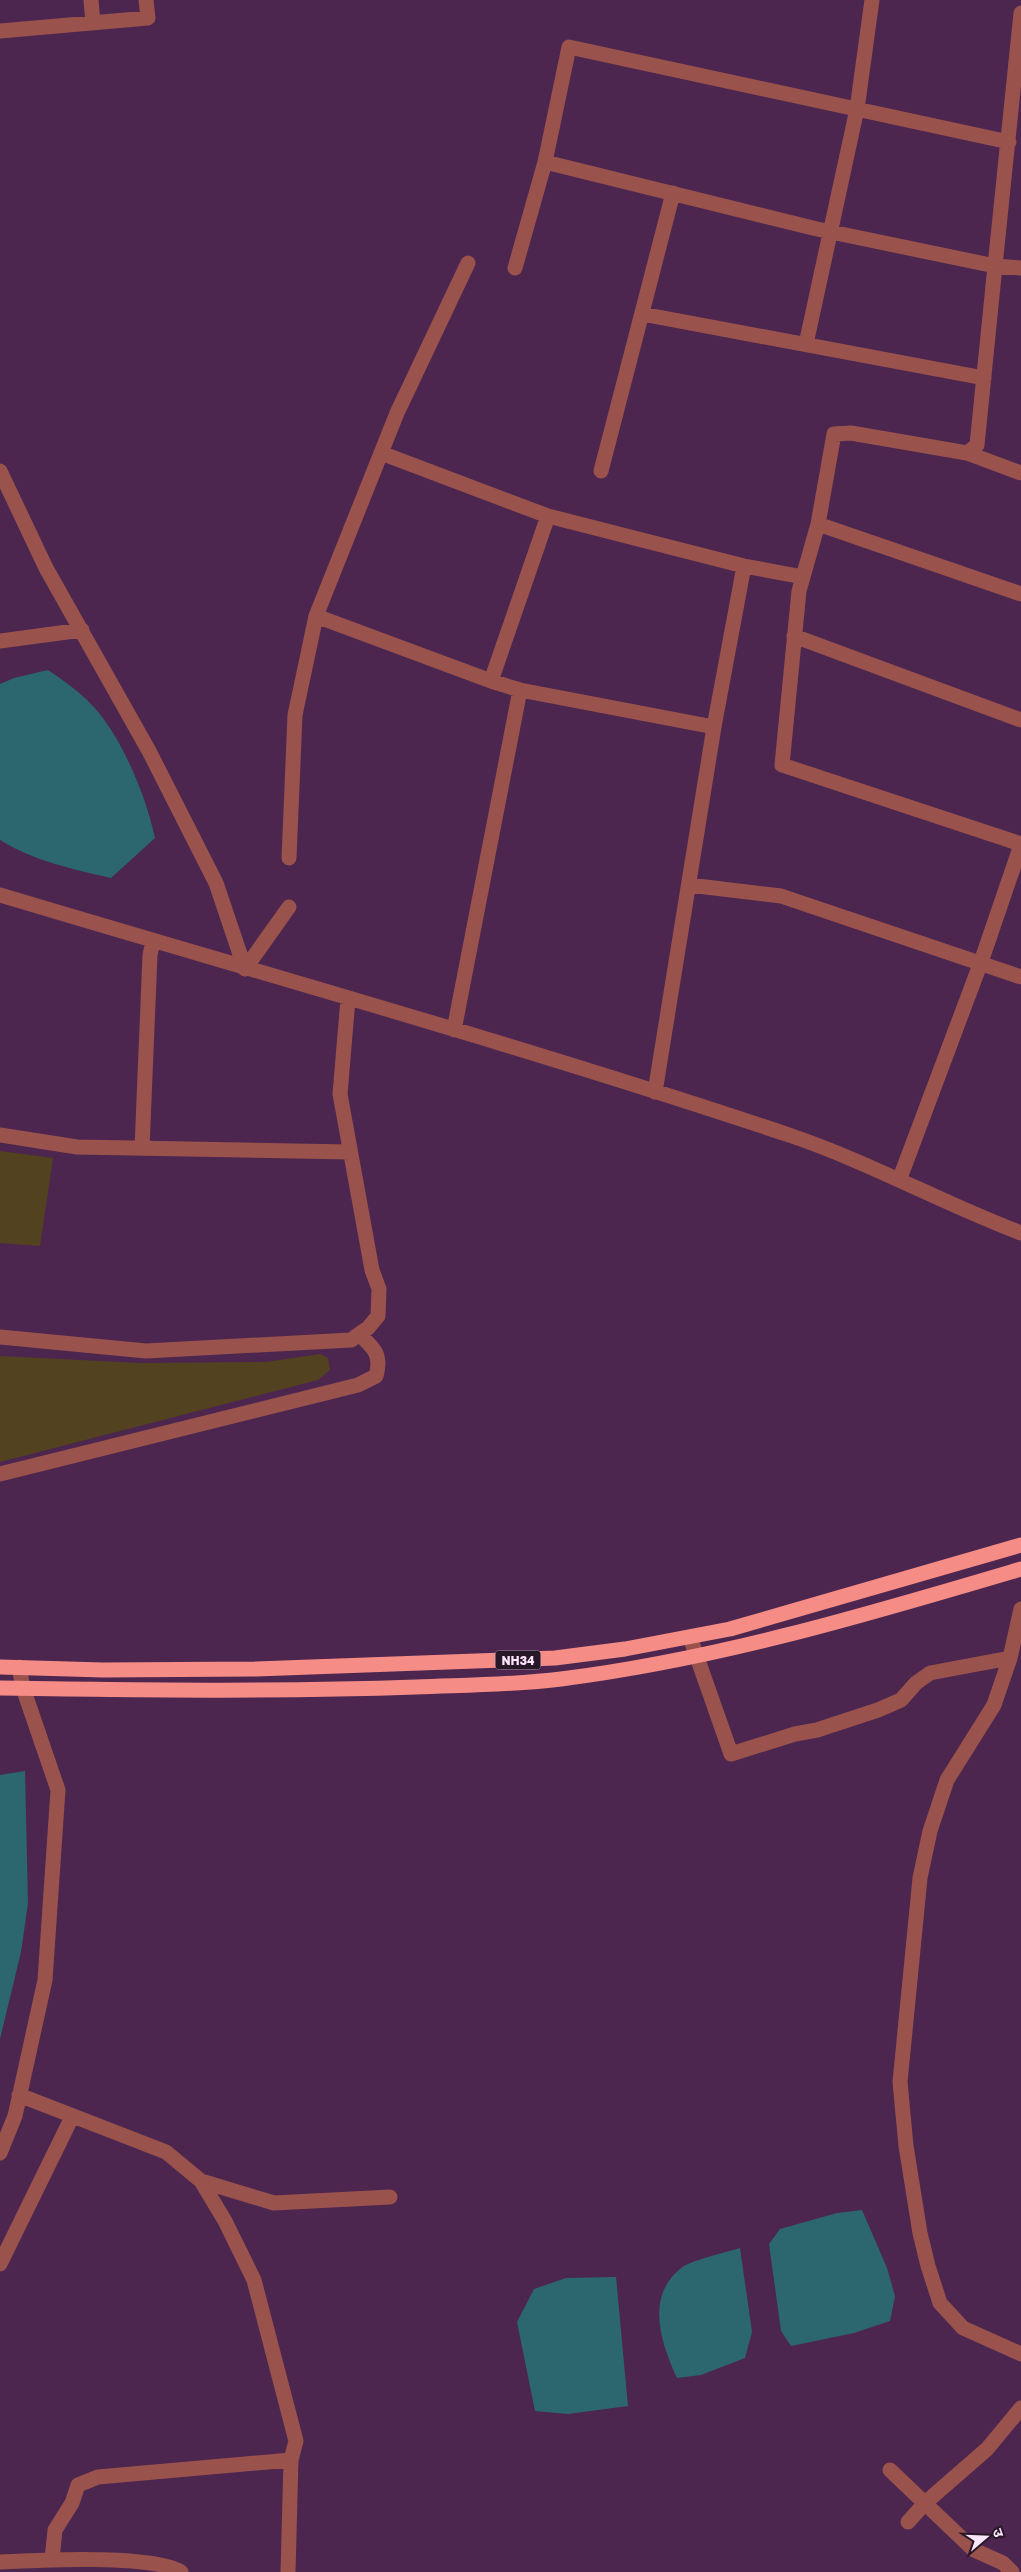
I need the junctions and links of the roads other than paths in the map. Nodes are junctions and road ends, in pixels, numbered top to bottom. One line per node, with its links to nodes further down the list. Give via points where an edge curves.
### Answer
1 (91, 0): 5 (street)
2 (146, 0): 5 (street, via 148,18)
3 (872, 0): 7 (street)
4 (1021, 13): 8 (street)
5 (93, 23): 6 (street)
6 (0, 31)
7 (857, 110): 8 (street); 9 (street, via 569,47); 11 (street)
8 (1009, 142): 13 (street)
9 (545, 162): 10 (street); 14 (street)
10 (673, 194): 11 (street); 16 (street)
11 (830, 232): 13 (street); 17 (street)
12 (468, 263): 19 (street)
13 (995, 266): 15 (street); 18 (street)
14 (515, 268)
15 (1021, 268)
16 (642, 314): 17 (street); 21 (street)
17 (806, 344): 18 (street)
18 (984, 378): 20 (street, via 977,445)
19 (381, 453): 24 (street); 29 (street)
20 (967, 453): 23 (street); 25 (street, via 851,433 834,434)
21 (601, 470)
22 (0, 471): 30 (street, via 46,568)
23 (1021, 473)
24 (548, 516): 26 (street); 33 (street)
25 (818, 524): 27 (street); 28 (street)
26 (744, 566): 27 (street); 36 (street)
27 (803, 577): 31 (street)
28 (1021, 594)
29 (316, 616): 33 (street); 38 (street, via 294,715)
30 (82, 630): 32 (street); 44 (street, via 149,751 216,883)
31 (794, 636): 35 (street); 37 (street, via 782,765)
32 (0, 641)
33 (491, 681): 34 (street)
34 (520, 690): 36 (street); 47 (street)
35 (1021, 720)
36 (714, 727): 39 (street)
37 (1021, 845): 43 (street)
38 (289, 858)
39 (688, 885): 43 (street, via 781,896); 48 (street)
40 (0, 894): 42 (street)
41 (289, 907): 44 (street)
42 (153, 941): 44 (street); 50 (street)
43 (981, 962): 45 (street); 52 (street)
44 (245, 968): 46 (street)
45 (1021, 976)
46 (348, 999): 47 (street); 51 (street, via 340,1094)
47 (454, 1030): 48 (street)
48 (655, 1092): 52 (street, via 794,1137)
49 (0, 1135): 50 (street, via 77,1147)
50 (142, 1148): 51 (street)
51 (350, 1152): 54 (street, via 372,1270 379,1289 378,1316)
52 (900, 1178): 53 (street)
53 (1021, 1233)
54 (359, 1334): 55 (street, via 351,1340 146,1351); 56 (street, via 374,1348 380,1363 376,1376 358,1385)
55 (0, 1337)
56 (0, 1474)
57 (1021, 1545): 60 (highway, NH34, via 739,1627)
58 (1021, 1569): 61 (highway, NH34, via 850,1620)
59 (1021, 1609): 62 (street)
60 (690, 1637): 61 (street); 64 (highway, NH34, via 545,1659 256,1669)
61 (698, 1658): 62 (street, via 732,1754 878,1710 901,1700 930,1673); 66 (highway, NH34, via 558,1680 470,1684 307,1691)
62 (1010, 1658): 73 (street, via 994,1705 947,1780 930,1831 920,1878 900,2082 920,2233 940,2303 963,2328)
63 (0, 1667): 64 (highway, NH34)
64 (19, 1668): 66 (street)
65 (0, 1688): 66 (highway, NH34)
66 (23, 1688): 67 (street, via 58,1790 45,1980)
67 (20, 2094): 68 (street); 69 (street)
68 (72, 2117): 70 (street, via 166,2152); 72 (street)
69 (0, 2153)
70 (201, 2181): 71 (street, via 274,2203); 75 (street, via 254,2280 296,2441)
71 (390, 2197)
72 (0, 2264)
73 (1021, 2354)
74 (1021, 2408): 77 (street, via 986,2449)
75 (291, 2460): 79 (street, via 98,2477 78,2484 72,2503 55,2530); 84 (street)
76 (890, 2470): 77 (street)
77 (926, 2503): 78 (street); 85 (street, via 974,2550 1003,2563)
78 (908, 2522)
79 (52, 2559): 80 (street); 81 (street)
80 (0, 2562)
81 (68, 2566): 82 (street)
82 (104, 2566): 83 (street, via 135,2561)
83 (181, 2572)
84 (288, 2572)
85 (1012, 2572)

